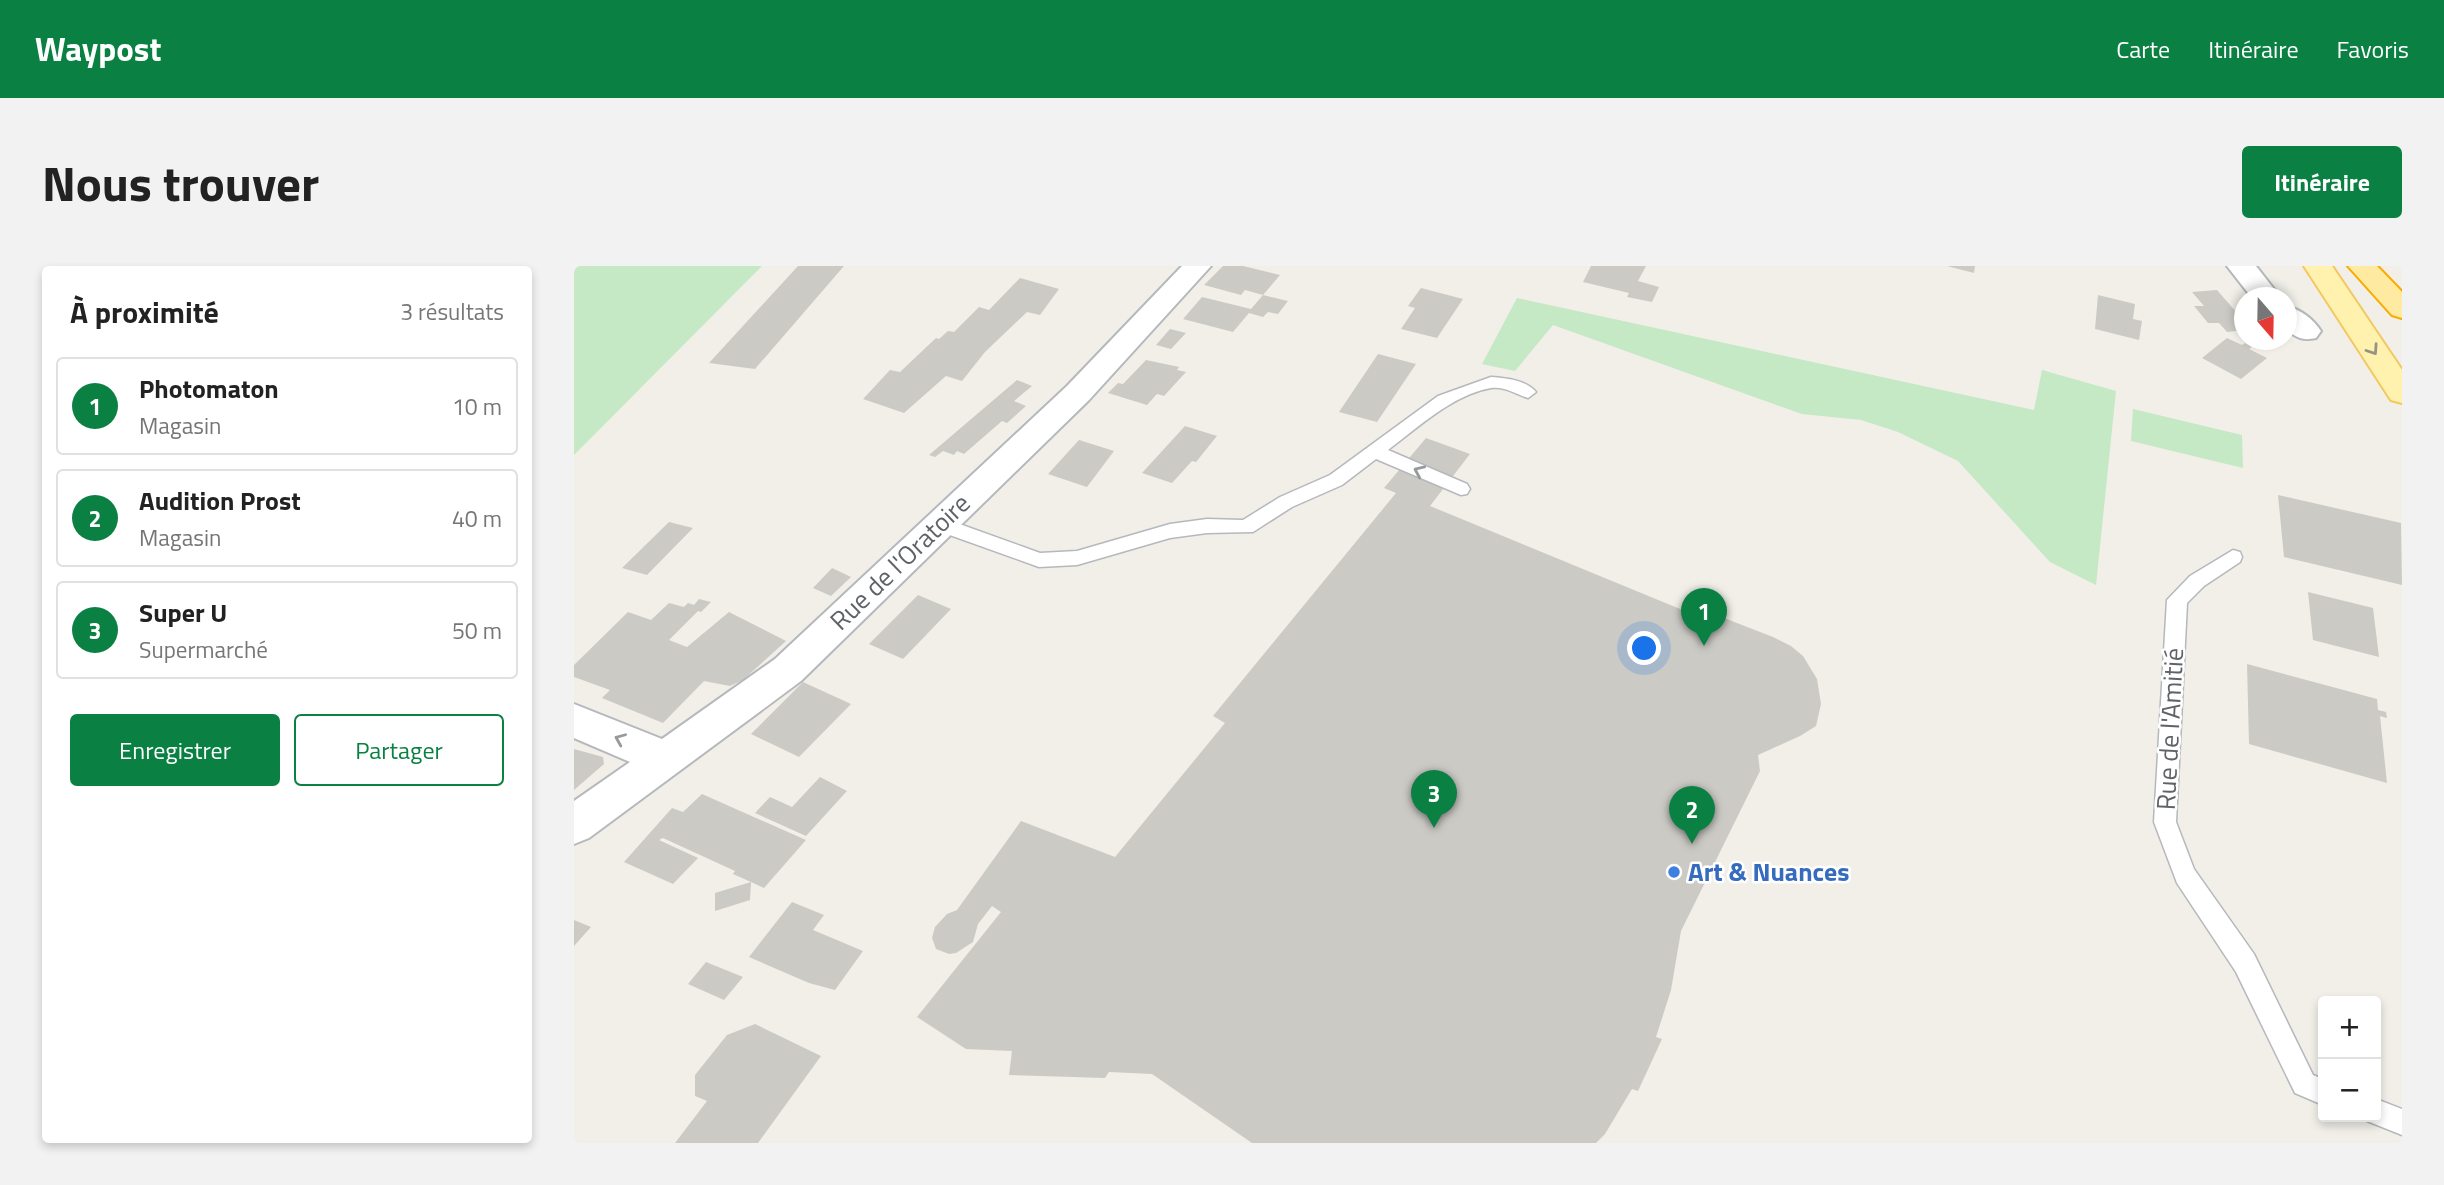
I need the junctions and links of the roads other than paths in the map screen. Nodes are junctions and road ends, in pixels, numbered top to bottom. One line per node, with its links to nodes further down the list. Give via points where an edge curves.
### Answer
1 (1197, 266): 13 (street, Rue de l'Oratoire, via 1078,393)
2 (2241, 266): 7 (street)
3 (2318, 266): 10 (main road, one-way to 10)
4 (2362, 266): 8 (highway)
5 (2396, 266): 6 (highway)
6 (2402, 272)
7 (2257, 287)
8 (2402, 309)
9 (1528, 392): 11 (lane, via 1491,382 1470,388 1444,400)
10 (2402, 393)
11 (1376, 452): 12 (lane, one-way to 11); 13 (lane, via 1336,480 1286,502 1246,527 1170,531 1077,558 1039,559)
12 (1461, 489)
13 (940, 524): 16 (street, Rue de l'Oratoire, via 788,670)
14 (2233, 557): 18 (lane, Rue de l'Amitié, via 2177,600 2165,822 2185,875 2245,963 2304,1084)
15 (574, 720): 16 (street, one-way to 15)
16 (666, 759): 17 (street, Rue de l'Oratoire)
17 (574, 825)
18 (2318, 1089)
19 (2381, 1114): 20 (lane)
20 (2402, 1122)

